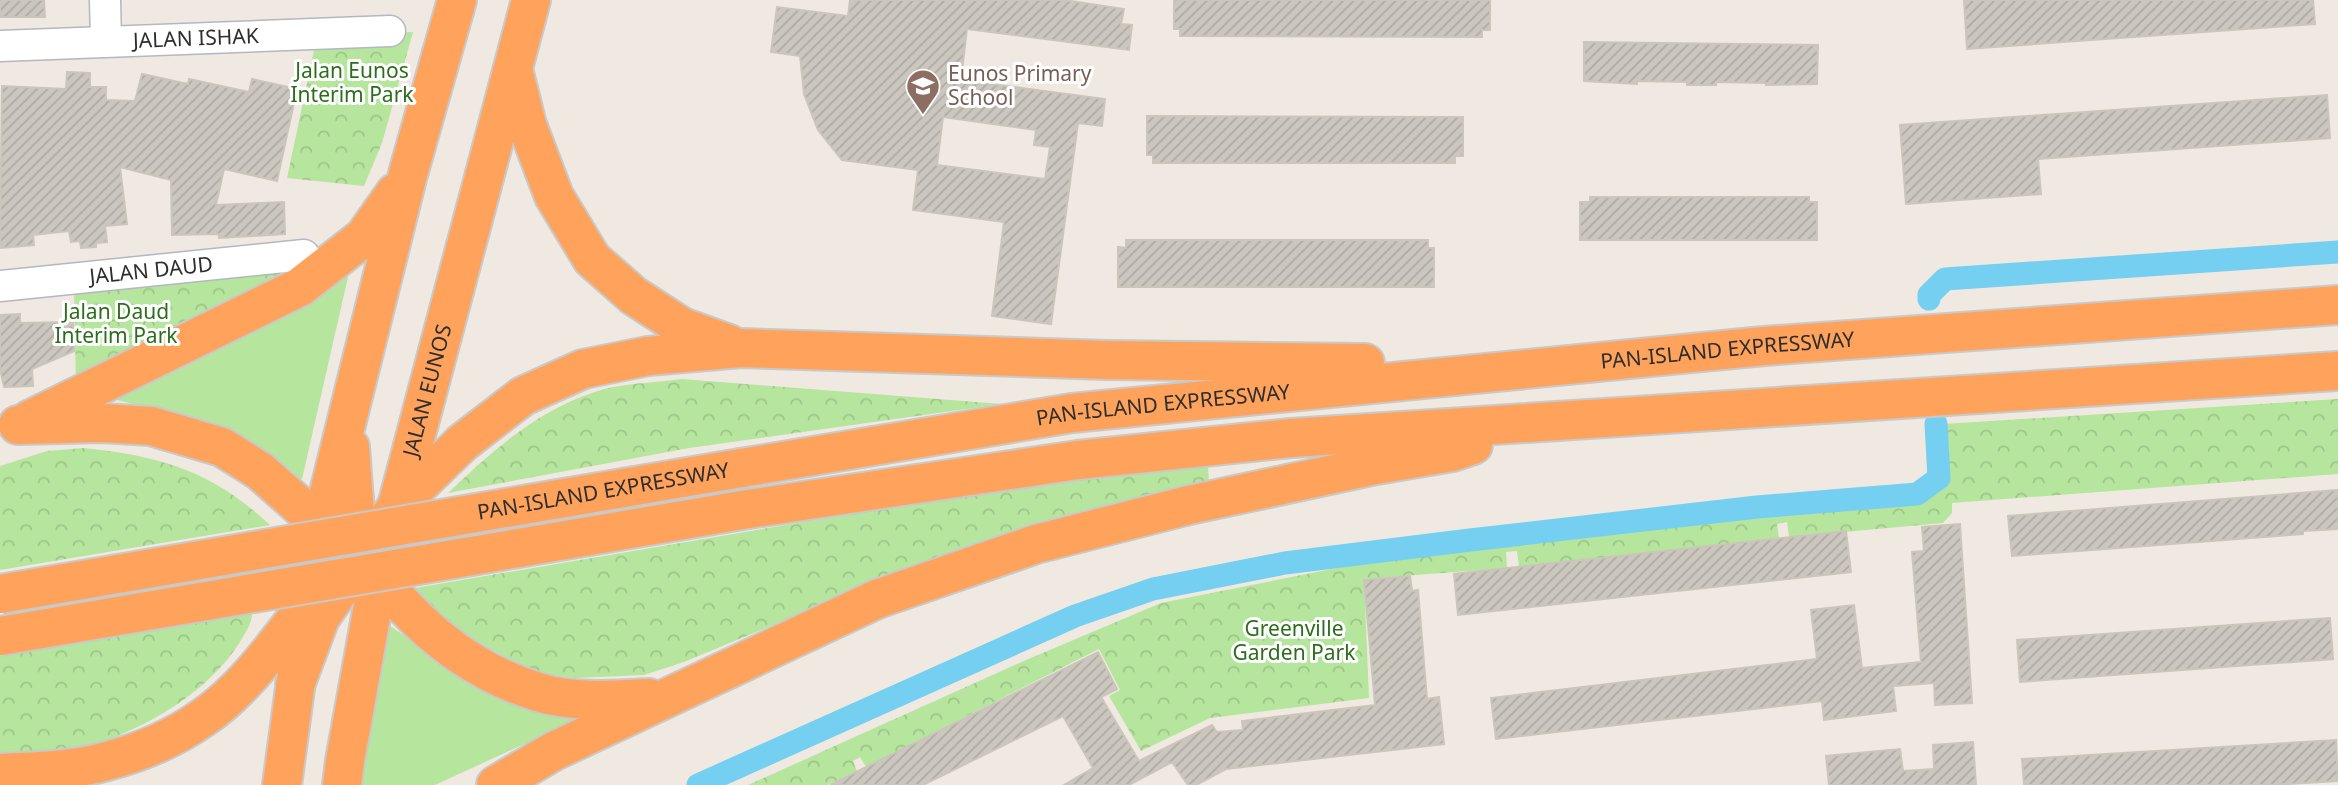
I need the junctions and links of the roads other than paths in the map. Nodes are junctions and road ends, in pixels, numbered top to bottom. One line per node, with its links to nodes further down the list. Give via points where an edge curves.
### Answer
1 (105, 0): 5 (street)
2 (457, 0): 8 (highway)
3 (531, 0): 7 (highway, JALAN EUNOS)
4 (390, 31): 5 (street, JALAN ISHAK)
5 (106, 41): 6 (street, JALAN ISHAK)
6 (0, 46)
7 (512, 67): 12 (highway, via 527,125 554,196 592,259 634,296 682,327); 17 (highway, JALAN EUNOS)
8 (408, 174): 15 (highway); 18 (highway, via 364,237 300,287)
9 (304, 255): 10 (street, JALAN DAUD)
10 (0, 286)
11 (2338, 305): 13 (highway, PAN-ISLAND EXPRESSWAY, via 1764,346)
12 (741, 348): 13 (highway); 19 (highway, via 648,356 583,369 523,396 462,443)
13 (1521, 370): 22 (highway, PAN-ISLAND EXPRESSWAY, bridge, via 1072,413)
14 (2338, 371): 16 (highway, PAN-ISLAND EXPRESSWAY)
15 (347, 420): 20 (highway); 21 (highway)
16 (1534, 424): 24 (highway, PAN-ISLAND EXPRESSWAY, bridge, via 1291,438 1078,460 748,509); 26 (highway, via 1452,452 1202,502 1036,544 877,599)
17 (419, 426): 19 (highway, JALAN EUNOS); 21 (highway)
18 (9, 430): 20 (highway, via 103,423 151,426 222,447 260,471)
19 (398, 505): 21 (highway, JALAN EUNOS)
20 (321, 525): 21 (highway); 23 (highway)
21 (356, 561): 23 (highway); 25 (highway, via 320,618); 26 (highway, via 449,649 500,677 540,692 573,697); 31 (highway, JALAN EUNOS, via 359,681)
22 (0, 594)
23 (306, 606): 25 (highway); 27 (highway, via 241,684 179,733 105,762)
24 (0, 636)
25 (295, 685): 30 (highway)
26 (665, 698): 32 (highway, via 554,751)
27 (0, 773)
28 (0, 784): 29 (highway)
29 (6, 785)
30 (282, 785)
31 (342, 785)
32 (496, 785)

